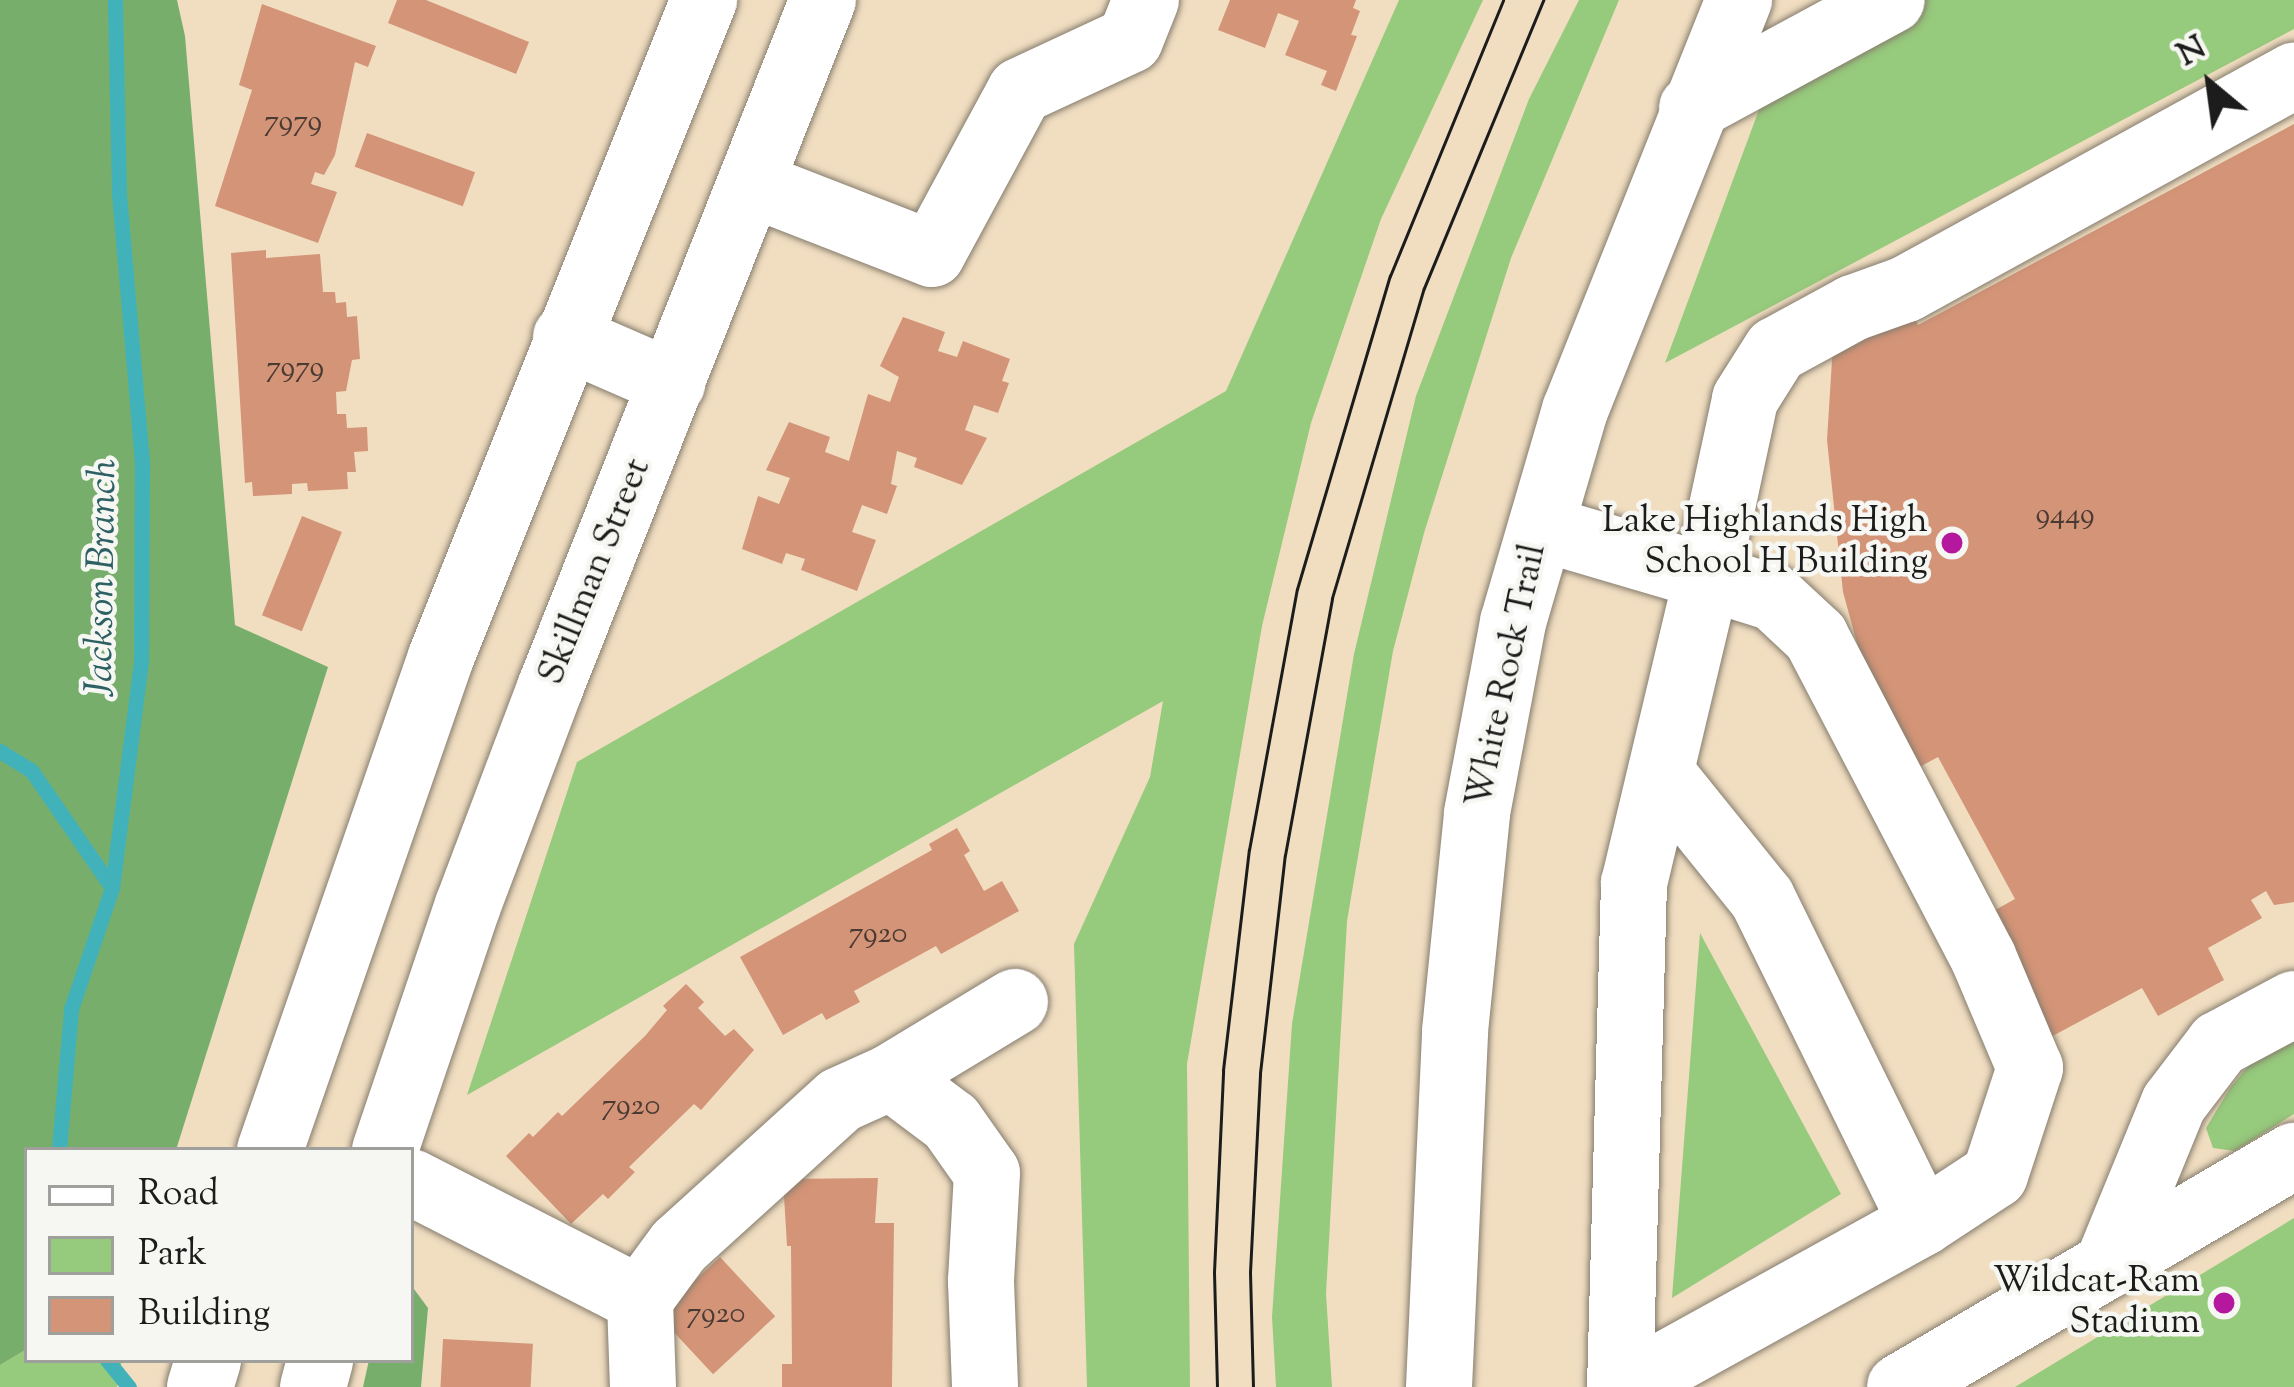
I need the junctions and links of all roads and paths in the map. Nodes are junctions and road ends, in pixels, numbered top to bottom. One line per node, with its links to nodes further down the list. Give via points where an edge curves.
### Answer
1 (704, 0): 9 (main road)
2 (824, 0): 8 (main road, Skillman Street)
3 (1146, 0): 8 (main road, via 1130,40 1020,91 932,254)
4 (1739, 0): 7 (main road, White Rock Trail)
5 (1892, 0): 7 (main road)
6 (2294, 76): 12 (main road, via 1906,289 1776,350 1744,399)
7 (1692, 108): 11 (main road, White Rock Trail, via 1575,410)
8 (752, 184): 10 (main road, Skillman Street)
9 (566, 337): 10 (main road); 17 (main road, via 440,657)
10 (672, 383): 18 (main road, Skillman Street, via 468,905)
11 (1540, 528): 12 (main road); 26 (main road, White Rock Trail, via 1513,622 1477,814 1456,1031)
12 (1707, 577): 13 (main road); 21 (main road, via 1774,598 1816,637 1984,957 2030,1068 1995,1175)
13 (1661, 773): 21 (main road, via 1762,898); 27 (main road, via 1634,884)
14 (1015, 1002): 16 (main road)
15 (2294, 1004): 22 (main road, via 2219,1044 2174,1103)
16 (891, 1077): 23 (main road, via 840,1100 775,1154 679,1246); 25 (main road, via 952,1122 987,1173)
17 (271, 1147)
18 (386, 1147)
19 (2294, 1156): 22 (main road)
20 (414, 1184): 23 (main road)
21 (1922, 1223): 27 (main road)
22 (2107, 1266): 28 (main road)
23 (640, 1299): 24 (main road)
24 (643, 1387)
25 (985, 1387)
26 (1439, 1387)
27 (1622, 1387)
28 (1900, 1387)

